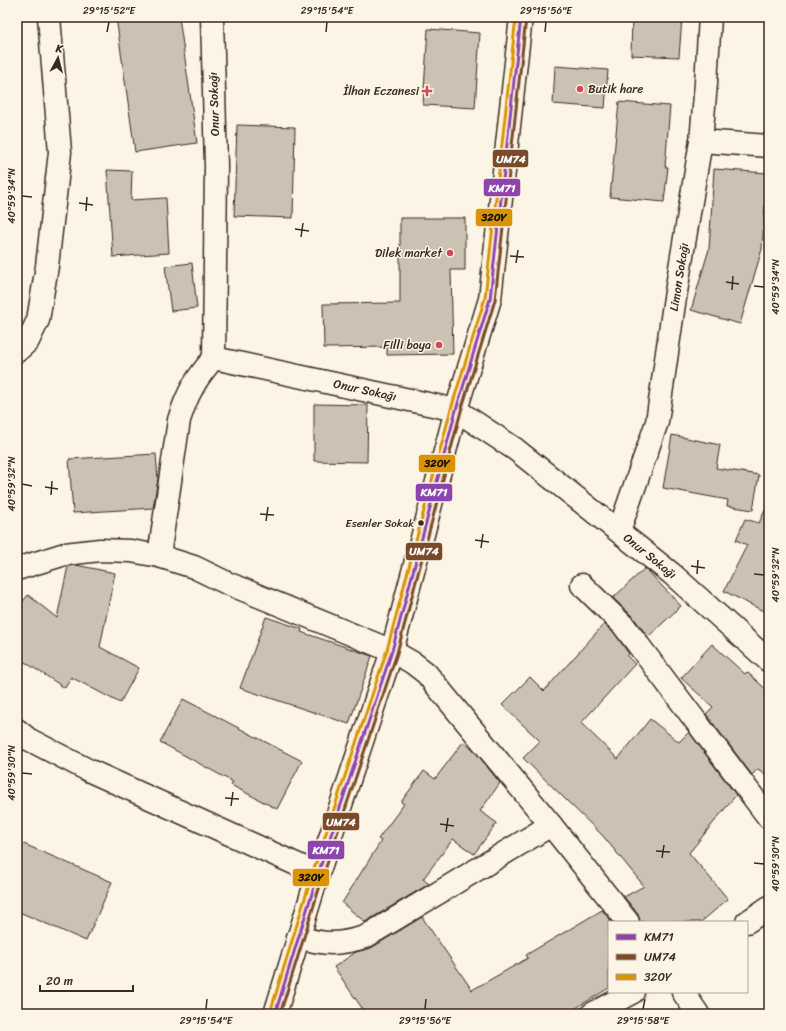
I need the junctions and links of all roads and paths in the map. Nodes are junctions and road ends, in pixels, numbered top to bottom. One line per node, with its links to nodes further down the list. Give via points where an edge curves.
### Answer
1 (48, 17): 7 (street, via 60,152 38,320 28,341)
2 (212, 17): 8 (street, Onur Sokağı, via 216,166)
3 (521, 17): 9 (street, via 490,299)
4 (710, 17): 5 (street, Limon Sokağı)
5 (701, 141): 6 (street); 10 (street, Limon Sokağı, via 657,422)
6 (769, 146)
7 (17, 351)
8 (214, 358): 9 (street, Onur Sokağı); 11 (street, via 192,386 179,420)
9 (456, 410): 10 (street, Onur Sokağı, via 515,449); 14 (street)
10 (619, 531): 15 (street, Onur Sokağı, via 672,574)
11 (159, 556): 12 (street, via 131,551 100,550 65,554); 14 (street, via 194,567)
12 (17, 569)
13 (582, 585): 17 (street, via 624,626)
14 (392, 651): 18 (street, via 426,673); 19 (street)
15 (769, 661)
16 (17, 730): 19 (street, via 28,739 88,770)
17 (769, 818)
18 (551, 825): 21 (street); 23 (street, via 365,937 335,944)
19 (318, 874): 23 (street)
20 (769, 907): 22 (street)
21 (627, 921)
22 (748, 921)
23 (298, 938): 26 (street)
24 (631, 993): 27 (street)
25 (683, 993): 28 (street)
26 (275, 1014)
27 (592, 1014)
28 (698, 1014)

